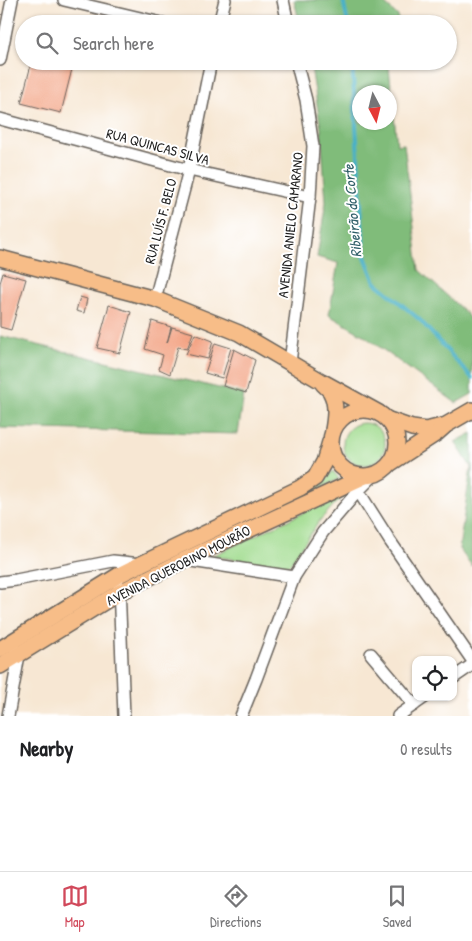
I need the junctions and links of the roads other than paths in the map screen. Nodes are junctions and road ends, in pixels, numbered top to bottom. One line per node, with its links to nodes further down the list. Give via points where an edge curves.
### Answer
1 (12, 0): 8 (street)
2 (64, 0): 5 (street)
3 (224, 0): 6 (street)
4 (283, 0): 7 (street)
5 (128, 15)
6 (221, 15)
7 (286, 15)
8 (0, 60)
9 (209, 70): 12 (street, RUA LUÍS F. BELO)
10 (298, 70): 13 (street, AVENIDA ANIELO CAMARANO, via 313,146)
11 (0, 120): 12 (street, RUA QUINCAS SILVA)
12 (189, 170): 13 (street, RUA QUINCAS SILVA); 15 (street, RUA LUÍS F. BELO)
13 (310, 197): 16 (street, AVENIDA ANIELO CAMARANO)
14 (0, 258): 15 (main road)
15 (155, 299): 16 (main road, via 240,333)
16 (290, 362): 17 (main road)
17 (321, 381): 19 (main road); 21 (main road, via 334,401)
18 (472, 410): 20 (main road)
19 (384, 417): 20 (main road, via 426,430); 21 (main road, via 368,410 357,410 337,422); 22 (main road, via 395,430 398,441)
20 (448, 424): 22 (main road)
21 (331, 437): 23 (main road, via 336,462); 25 (main road, AVENIDA QUEROBINO MOURÃO, via 316,478)
22 (391, 463): 23 (main road, via 384,471)
23 (358, 479): 24 (main road, AVENIDA QUEROBINO MOURÃO); 27 (street); 32 (street, via 390,541)
24 (184, 560): 27 (street); 29 (main road, AVENIDA QUEROBINO MOURÃO)
25 (141, 564): 26 (main road, AVENIDA QUEROBINO MOURÃO); 28 (street, via 113,561)
26 (119, 576): 29 (street); 30 (main road, AVENIDA QUEROBINO MOURÃO)
27 (294, 577): 40 (street)
28 (0, 582)
29 (120, 592): 30 (main road, AVENIDA QUEROBINO MOURÃO); 39 (street)
30 (10, 648): 34 (main road, AVENIDA QUEROBINO MOURÃO); 38 (street)
31 (371, 654): 37 (street)
32 (472, 660)
33 (472, 665): 35 (street)
34 (0, 666)
35 (457, 675)
36 (420, 701): 37 (street)
37 (414, 705): 41 (street)
38 (8, 716)
39 (124, 716)
40 (241, 716)
41 (398, 716)

